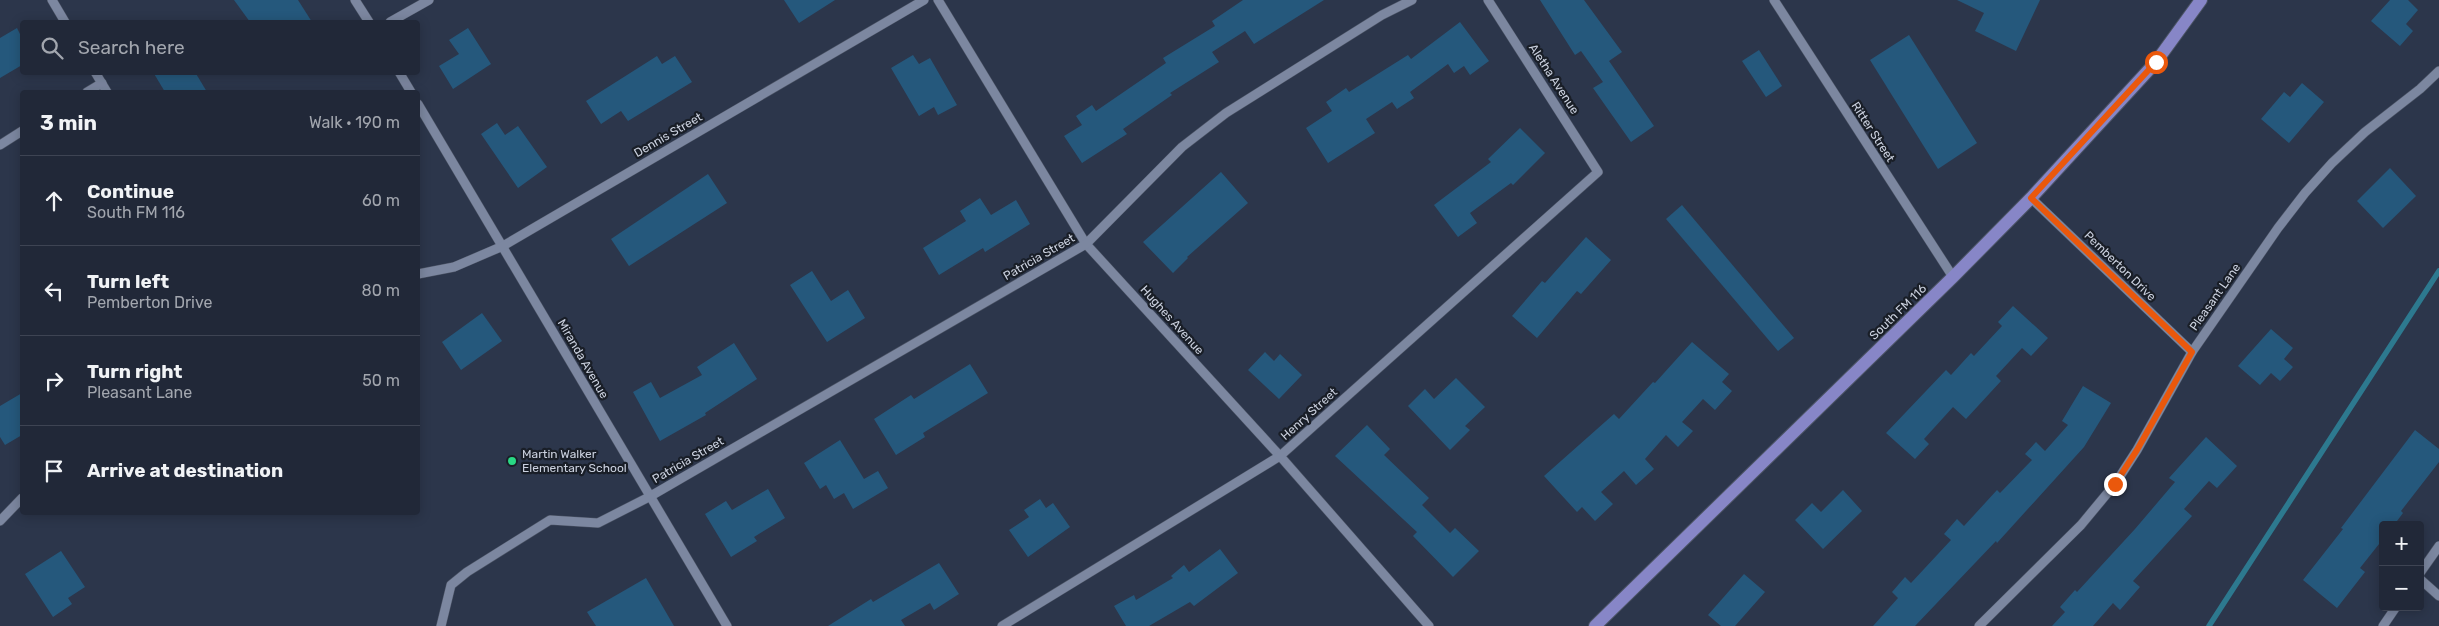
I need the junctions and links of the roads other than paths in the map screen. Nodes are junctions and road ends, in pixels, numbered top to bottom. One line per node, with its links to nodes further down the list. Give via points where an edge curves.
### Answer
1 (52, 0): 10 (street)
2 (355, 0): 11 (street)
3 (430, 0): 12 (street)
4 (924, 0): 26 (street, Dennis Street)
5 (938, 0): 25 (street, Hughes Avenue)
6 (1412, 0): 25 (street, Patricia Street, via 1226,113 1182,147)
7 (1488, 0): 23 (street, Aletha Avenue)
8 (1774, 0): 28 (street, Ritter Street)
9 (2201, 0): 24 (main road, South FM 116, via 2156,62)
10 (64, 20)
11 (368, 20)
12 (394, 20)
13 (2439, 71): 29 (street, Pleasant Lane, via 2365,132 2305,193)
14 (97, 75): 16 (street)
15 (401, 75): 19 (street)
16 (102, 83): 17 (street); 18 (street)
17 (90, 90)
18 (106, 90)
19 (410, 90)
20 (420, 107): 26 (street, Miranda Avenue)
21 (20, 132): 22 (street)
22 (0, 145)
23 (1598, 172): 30 (street, Henry Street)
24 (2031, 198): 28 (main road, South FM 116); 29 (street, Pemberton Drive)
25 (1086, 244): 30 (street, Hughes Avenue); 31 (street, Patricia Street)
26 (503, 246): 27 (street, Dennis Street, via 454,267); 31 (street, Miranda Avenue)
27 (420, 274)
28 (1953, 277): 44 (main road, South FM 116)
29 (2192, 352): 45 (street, Pleasant Lane, via 2115,484 2081,524)
30 (1280, 456): 39 (street, Henry Street); 43 (street, Hughes Avenue)
31 (649, 497): 40 (street, Patricia Street, via 598,523 550,520 475,566 451,585); 41 (street, Miranda Avenue)
32 (20, 500): 33 (street)
33 (0, 521)
34 (2439, 546): 35 (street)
35 (2424, 567)
36 (2424, 583): 37 (street)
37 (2439, 596)
38 (2393, 611): 46 (street)
39 (1014, 623): 42 (street, Henry Street)
40 (441, 626)
41 (727, 626)
42 (1002, 626)
43 (1428, 626)
44 (1595, 626)
45 (1979, 626)
46 (2383, 626)

